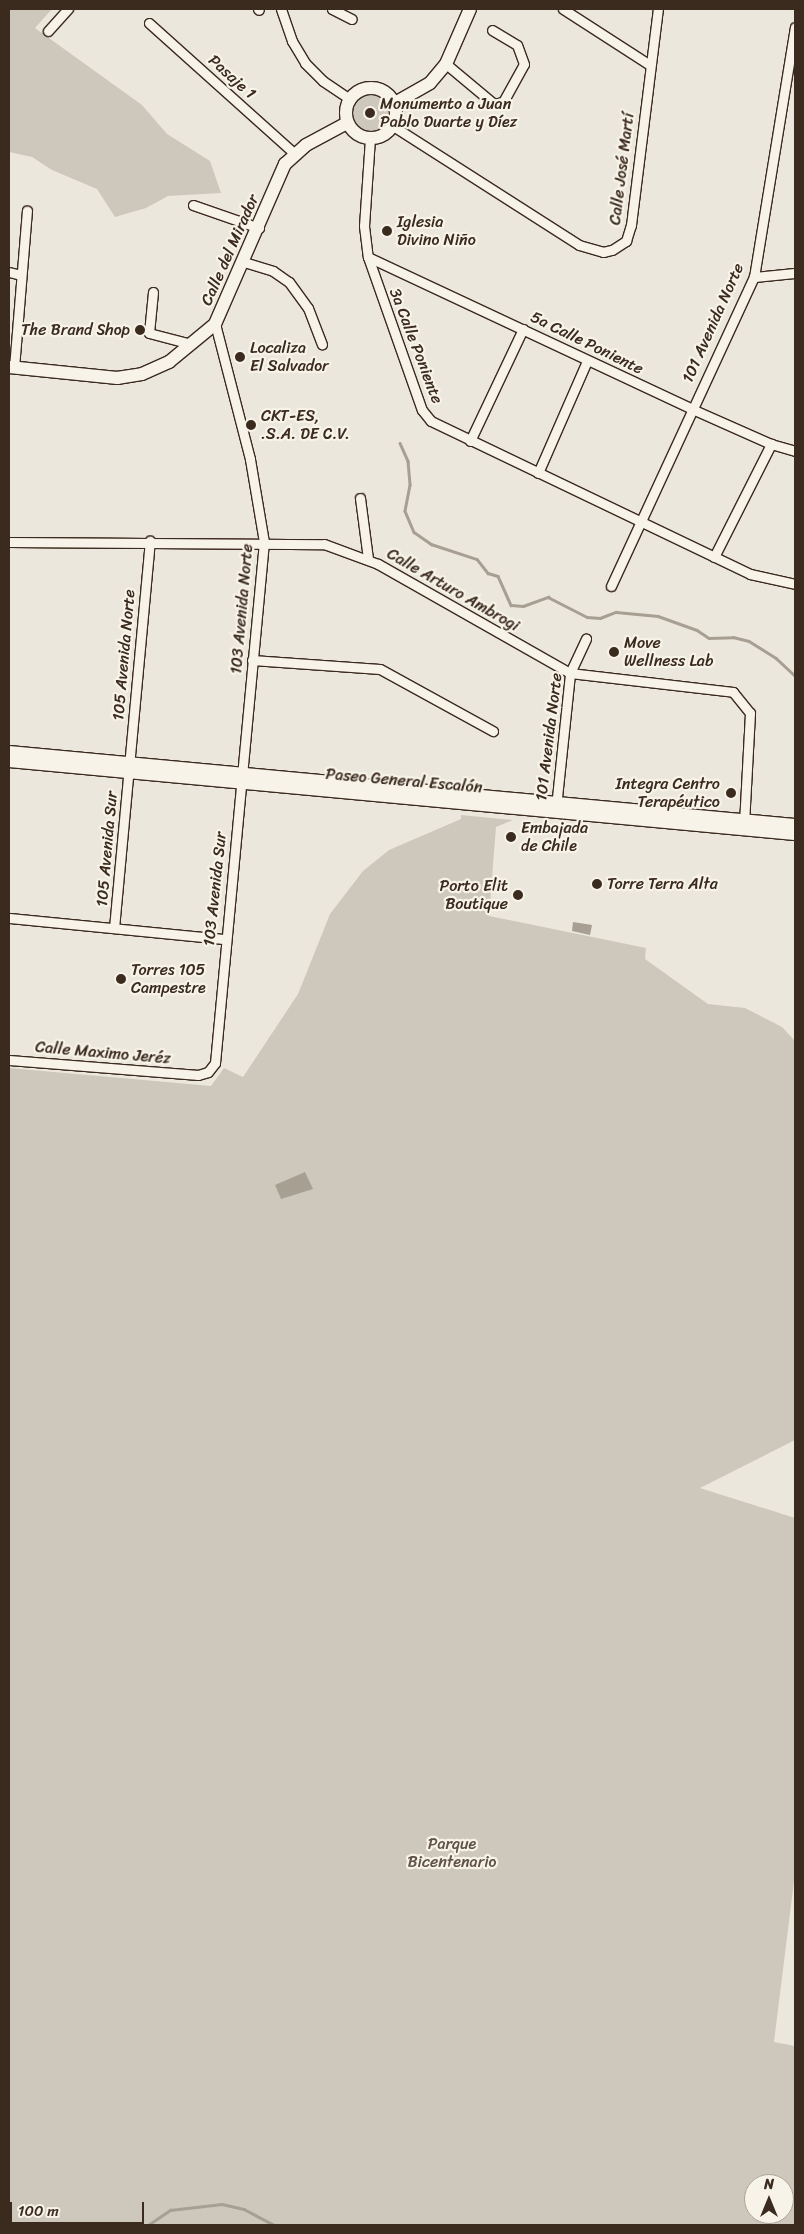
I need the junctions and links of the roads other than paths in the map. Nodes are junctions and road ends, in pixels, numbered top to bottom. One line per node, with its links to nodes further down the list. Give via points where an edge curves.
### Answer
1 (68, 9): 11 (street)
2 (281, 9): 14 (street, via 292,41 305,63 323,81)
3 (332, 9): 7 (street)
4 (470, 9): 12 (street)
5 (563, 9): 13 (street)
6 (658, 9): 13 (street, Calle José Martí)
7 (352, 19)
8 (150, 23): 19 (street, Pasaje 1)
9 (795, 27): 28 (street, 101 Avenida Norte)
10 (492, 30): 12 (street, via 516,45 524,64 504,102 494,104)
11 (48, 31)
12 (446, 64): 15 (street, via 427,86)
13 (650, 65): 17 (street, Calle José Martí, via 632,225 626,241 612,250 603,252 579,245)
14 (350, 98): 15 (street, via 362,89 377,88); 16 (street, via 345,110)
15 (394, 103): 17 (street, via 396,115)
16 (347, 123): 18 (street, via 356,134); 19 (street, Calle del Mirador)
17 (393, 126): 18 (street, via 383,136)
18 (370, 138): 23 (street, 3a Calle Poniente, via 364,226)
19 (294, 154): 22 (street, Calle del Mirador, via 285,164)
20 (193, 205): 22 (street)
21 (27, 211): 27 (street)
22 (259, 228): 24 (street, Calle del Mirador)
23 (368, 257): 31 (street, 5a Calle Poniente); 37 (street, 3a Calle Poniente, via 422,410 442,429)
24 (244, 262): 30 (street, Calle del Mirador); 33 (street, via 273,271 289,282 308,308)
25 (9, 272): 27 (street)
26 (795, 273): 28 (street)
27 (21, 275): 35 (street)
28 (754, 277): 36 (street, 101 Avenida Norte)
29 (153, 292): 32 (street, via 149,334)
30 (215, 324): 32 (street, Calle del Mirador); 45 (street, 103 Avenida Norte, via 250,458)
31 (523, 328): 34 (street, 5a Calle Poniente); 37 (street)
32 (191, 344): 35 (street, Calle del Mirador, via 155,370 131,377)
33 (322, 344)
34 (587, 361): 36 (street, 5a Calle Poniente); 40 (street)
35 (11, 368)
36 (692, 409): 38 (street, 5a Calle Poniente); 42 (street, 101 Avenida Norte)
37 (470, 441): 40 (street, 3a Calle Poniente)
38 (771, 444): 39 (street, 5a Calle Poniente); 46 (street)
39 (795, 451)
40 (538, 473): 42 (street, 3a Calle Poniente)
41 (360, 498): 47 (street)
42 (639, 524): 46 (street, 3a Calle Poniente); 49 (street, 101 Avenida Norte)
43 (150, 541): 44 (street, Calle Arturo Ambrogi); 45 (street, Calle Arturo Ambrogi); 56 (street, 105 Avenida Norte)
44 (9, 542)
45 (264, 542): 47 (street, Calle Arturo Ambrogi, via 324,544); 51 (street, 103 Avenida Norte)
46 (714, 557): 48 (street, 3a Calle Poniente, via 757,577)
47 (368, 559): 52 (street, Calle Arturo Ambrogi)
48 (795, 584)
49 (612, 586)
50 (586, 638): 52 (street, 101 Avenida Norte)
51 (252, 660): 53 (street, via 380,669); 57 (street, 103 Avenida Norte)
52 (570, 673): 58 (street, 101 Avenida Norte); 59 (street, Calle Arturo Ambrogi, via 631,683 723,689 742,699 750,713 752,730)
53 (494, 731)
54 (9, 752): 56 (street, Paseo General Escalón)
55 (9, 761): 56 (street, Paseo General Escalón)
56 (129, 768): 57 (street, Paseo General Escalón); 63 (street, 105 Avenida Sur)
57 (242, 778): 58 (street, Paseo General Escalón); 64 (street, 103 Avenida Sur)
58 (556, 807): 59 (street, Paseo General Escalón)
59 (744, 825): 60 (street, Paseo General Escalón); 61 (street, Paseo General Escalón)
60 (795, 825)
61 (795, 834)
62 (9, 918): 63 (street)
63 (114, 928): 64 (street)
64 (224, 939): 66 (street, 103 Avenida Sur, via 216,1059 208,1072)
65 (9, 1060): 66 (street, Calle Maximo Jeréz)
66 (195, 1075)

